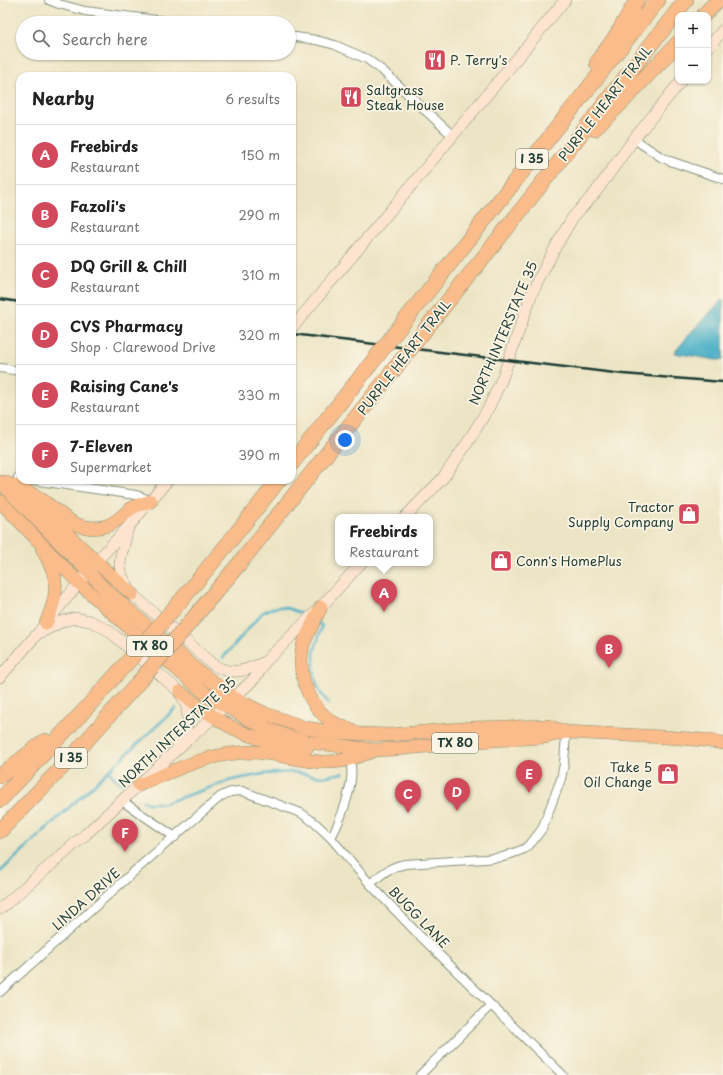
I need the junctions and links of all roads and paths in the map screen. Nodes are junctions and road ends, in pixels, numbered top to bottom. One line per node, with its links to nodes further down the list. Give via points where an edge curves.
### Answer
1 (49, 0): 8 (street, via 85,11)
2 (565, 0): 14 (main road)
3 (637, 0): 18 (highway, via 618,33 560,110)
4 (658, 0): 18 (highway, PURPLE HEART TRAIL / I 35)
5 (686, 0): 16 (highway, PURPLE HEART TRAIL / I 35)
6 (718, 0): 7 (highway)
7 (707, 12)
8 (125, 16)
9 (723, 30): 11 (main road)
10 (296, 37): 14 (street, via 335,45 367,59)
11 (711, 44)
12 (675, 46): 16 (highway, via 620,104)
13 (679, 84): 15 (main road, NORTH INTERSTATE 35)
14 (453, 136): 19 (main road)
15 (634, 139): 17 (street, via 661,157); 31 (main road, NORTH INTERSTATE 35, via 595,193 573,217 556,246 532,293 502,379 489,407 443,478)
16 (554, 167): 58 (highway, PURPLE HEART TRAIL / I 35, bridge, via 244,558 139,682 71,758)
17 (723, 179)
18 (500, 200): 22 (highway, PURPLE HEART TRAIL / I 35, bridge)
19 (296, 323)
20 (0, 368): 21 (street)
21 (16, 370)
22 (296, 458)
23 (0, 481): 28 (main road, TX 80); 30 (main road, via 37,497 71,522 83,527 107,526 133,508)
24 (60, 484): 30 (street, via 136,495)
25 (165, 484): 30 (main road)
26 (276, 484): 44 (highway, I 35, bridge, via 184,597)
27 (0, 489): 28 (main road)
28 (17, 500): 35 (main road, TX 80)
29 (0, 501): 33 (main road, TX 80)
30 (151, 501): 32 (main road)
31 (408, 514)
32 (129, 526): 35 (main road); 37 (main road, via 120,565 122,576)
33 (38, 540): 36 (main road, TX 80); 39 (main road, via 53,572 56,595)
34 (358, 566): 38 (main road, NORTH INTERSTATE 35)
35 (92, 567): 36 (main road); 37 (main road); 43 (main road, TX 80, via 107,591 197,670)
36 (79, 583): 39 (main road); 43 (main road, TX 80, via 206,694)
37 (132, 594): 40 (main road, via 222,670 244,671)
38 (321, 607): 40 (main road, NORTH INTERSTATE 35); 48 (main road, via 303,645 301,659 308,694 324,716)
39 (42, 628): 41 (main road); 42 (main road, via 75,618 90,621 108,630)
40 (265, 662): 43 (main road, NORTH INTERSTATE 35, via 255,678)
41 (0, 677)
42 (180, 692): 45 (main road); 52 (main road, via 187,706 188,719 185,732)
43 (229, 702): 45 (main road, NORTH INTERSTATE 35); 48 (main road, TX 80, via 306,728); 50 (main road, TX 80, via 246,718 268,729 308,742)
44 (81, 714): 54 (highway); 56 (highway, I 35)
45 (213, 717): 50 (main road, via 258,739 303,749); 52 (main road, NORTH INTERSTATE 35)
46 (471, 728): 47 (main road, TX 80, via 547,726); 48 (main road, TX 80, via 390,735); 50 (main road, via 456,734 368,741)
47 (566, 732): 49 (main road, TX 80); 51 (main road, TX 80, via 546,737); 61 (street, via 561,779 542,829 524,849 503,857 395,866)
48 (363, 734)
49 (723, 743)
50 (345, 746): 51 (main road, TX 80); 53 (street)
51 (375, 750): 53 (main road)
52 (171, 755): 55 (main road, NORTH INTERSTATE 35)
53 (350, 759): 55 (main road, via 324,762 266,753 224,754 184,766); 60 (street, via 347,799)
54 (0, 776)
55 (140, 785): 57 (main road, NORTH INTERSTATE 35)
56 (0, 800)
57 (122, 801): 59 (street); 62 (main road, NORTH INTERSTATE 35)
58 (0, 831)
59 (175, 837): 60 (street, LINDA DRIVE, via 220,797 234,791 301,813); 63 (street, LINDA DRIVE)
60 (331, 838): 61 (street, BUGG LANE)
61 (370, 884): 64 (street, BUGG LANE)
62 (0, 909)
63 (0, 992)
64 (491, 1005): 65 (street); 66 (street, BUGG LANE)
65 (420, 1075)
66 (563, 1075)

